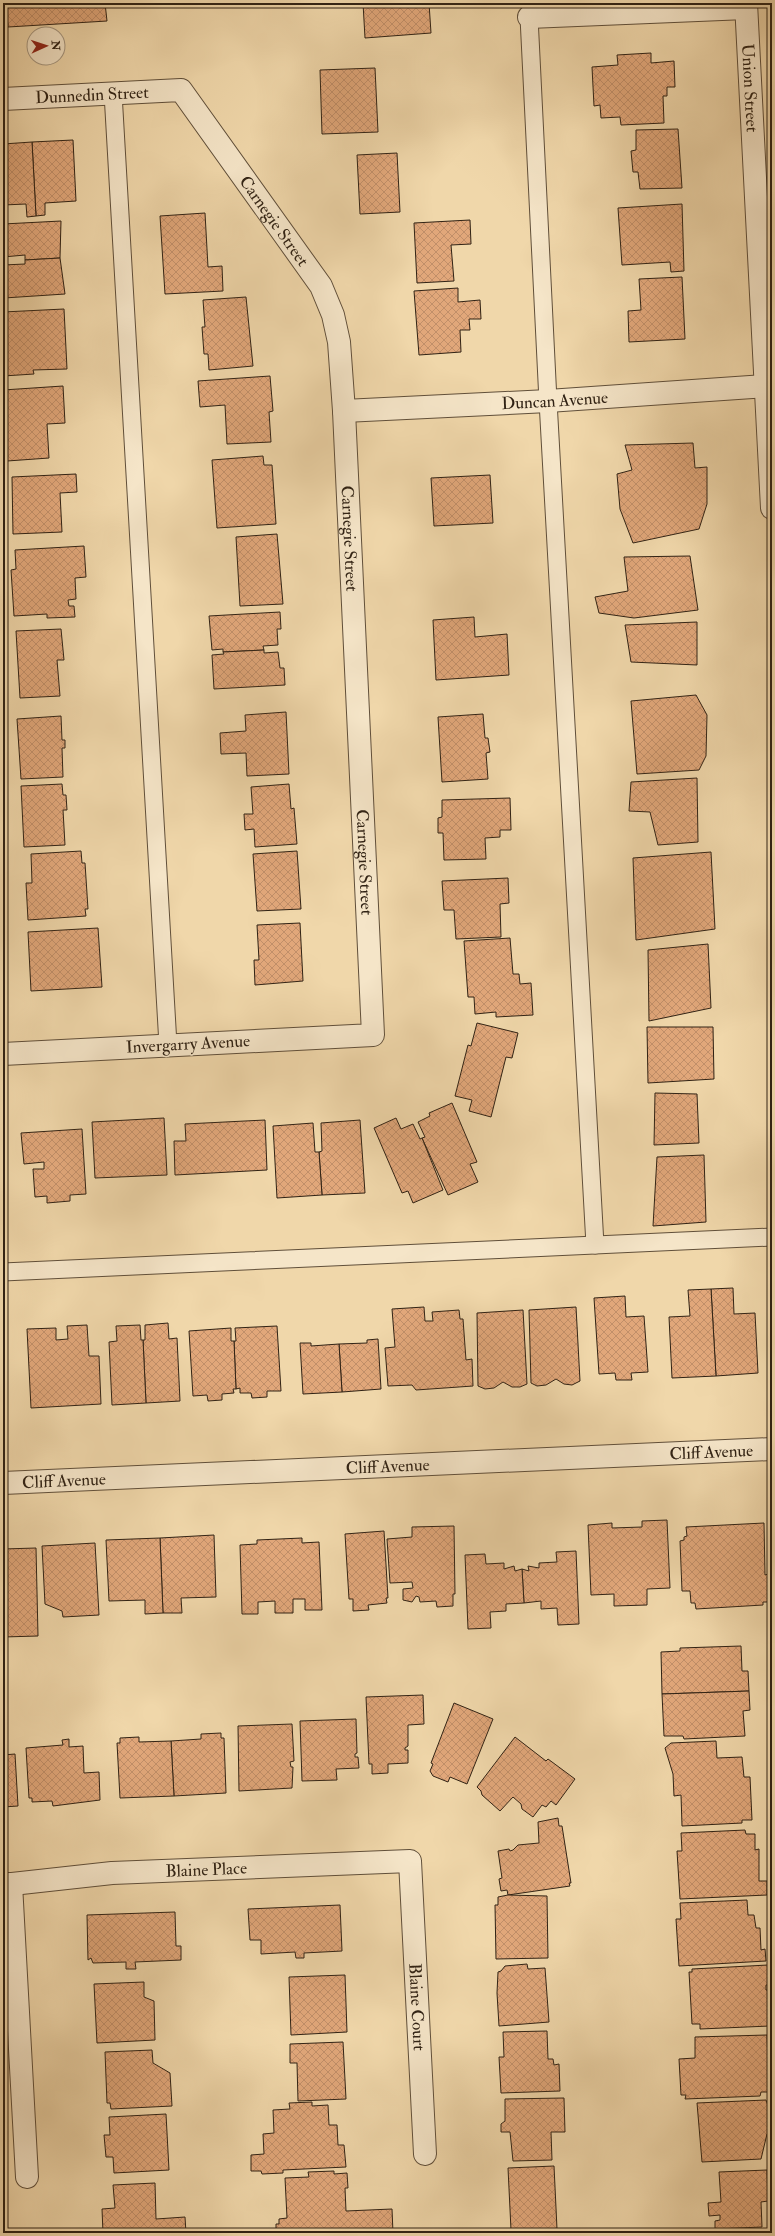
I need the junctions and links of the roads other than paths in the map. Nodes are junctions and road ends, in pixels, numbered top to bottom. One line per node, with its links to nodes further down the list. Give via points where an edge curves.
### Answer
1 (746, 6): 2 (street); 6 (street, Union Street)
2 (529, 18): 8 (lane)
3 (181, 90): 4 (street, Dunnedin Street); 9 (street, Carnegie Street, via 321,286 333,315 339,342)
4 (113, 93): 5 (street, Dunnedin Street); 12 (lane)
5 (3, 99)
6 (768, 343): 7 (street, Union Street)
7 (766, 386): 8 (street, Duncan Avenue); 10 (street, Union Street)
8 (548, 401): 9 (street, Duncan Avenue); 15 (lane)
9 (344, 411): 11 (street, Carnegie Street)
10 (772, 508)
11 (373, 1035): 12 (street, Invergarry Avenue)
12 (168, 1045): 13 (street, Invergarry Avenue)
13 (3, 1054)
14 (772, 1237): 15 (lane)
15 (595, 1245): 16 (lane)
16 (3, 1272)
17 (772, 1449): 18 (street, Cliff Avenue)
18 (3, 1483)
19 (410, 1861): 20 (street, Blaine Place, via 112,1873); 21 (street, Blaine Court)
20 (7, 1884): 22 (street)
21 (425, 2154)
22 (27, 2177)

